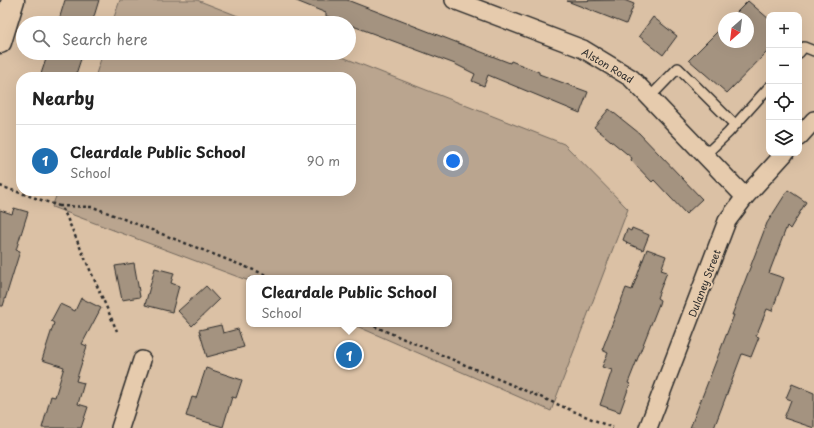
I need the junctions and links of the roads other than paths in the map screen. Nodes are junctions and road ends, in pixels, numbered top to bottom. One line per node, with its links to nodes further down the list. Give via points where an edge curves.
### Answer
1 (13, 0): 3 (street)
2 (454, 0): 7 (street, Alston Road, via 583,49 631,78)
3 (0, 42)
4 (802, 49): 5 (lane, via 804,47)
5 (814, 51)
6 (766, 90): 9 (lane)
7 (650, 97): 9 (lane, via 678,68); 11 (street, Alston Road)
8 (814, 120): 10 (street)
9 (735, 125): 11 (lane)
10 (802, 134)
11 (705, 155): 13 (street, Alston Road)
12 (782, 156): 13 (street, Dulaney Street)
13 (746, 197): 16 (street, Dulaney Street, via 727,221)
14 (142, 360): 15 (street)
15 (120, 428)
16 (648, 428)

